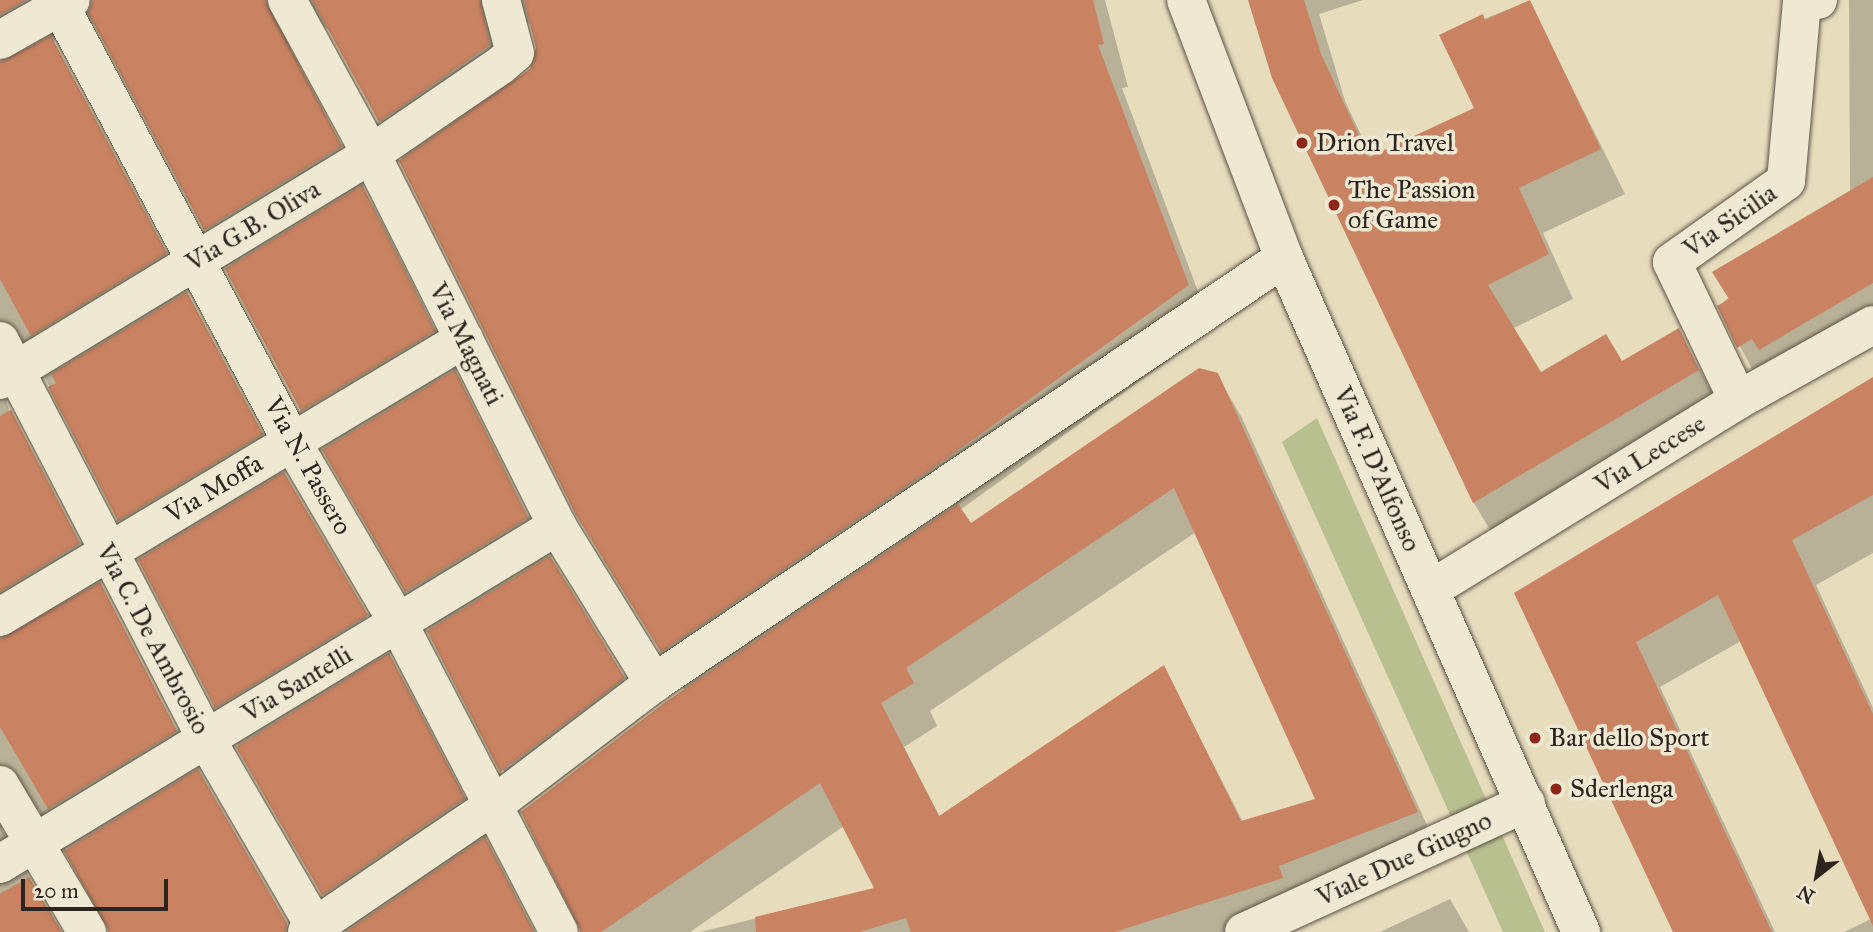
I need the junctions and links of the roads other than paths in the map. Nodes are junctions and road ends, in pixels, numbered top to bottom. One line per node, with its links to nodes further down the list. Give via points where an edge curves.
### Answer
1 (287, 0): 7 (street, Via Magnati)
2 (500, 0): 7 (street, Via G.B. Oliva, via 515,53)
3 (1186, 0): 8 (street, Via F. D'Alfonso)
4 (1818, 0): 13 (street, Via Sicilia, via 1802,0 1786,181 1672,262)
5 (63, 2): 6 (street); 9 (street, Via N. Passero)
6 (0, 40)
7 (372, 154): 9 (street, Via G.B. Oliva); 11 (street, Via Magnati)
8 (1284, 258): 17 (street, Via F. D'Alfonso); 20 (street)
9 (197, 260): 12 (street, Via G.B. Oliva); 14 (street, Via N. Passero)
10 (1873, 325): 13 (street, Via Leccese)
11 (464, 339): 14 (street, Via Moffa); 15 (street, Via Magnati)
12 (5, 364): 16 (street, Via C. De Ambrosio)
13 (1738, 400): 17 (street, Via Leccese)
14 (292, 442): 16 (street, Via Moffa); 19 (street, Via N. Passero)
15 (557, 526): 19 (street, Via Santelli); 20 (street, Via Magnati)
16 (107, 552): 18 (street, Via Moffa); 21 (street, Via C. De Ambrosio)
17 (1431, 589): 23 (street, Via F. D'Alfonso)
18 (0, 617)
19 (398, 623): 21 (street, Via Santelli); 24 (street, Via N. Passero)
20 (654, 683): 24 (street)
21 (206, 739): 25 (street, Via Santelli); 27 (street, Via C. De Ambrosio)
22 (0, 785): 25 (street)
23 (1526, 803): 30 (street, Viale Due Giugno); 31 (street, Via F. D'Alfonso)
24 (491, 807): 27 (street); 29 (street, Via N. Passero)
25 (34, 843): 26 (street, Via Santelli); 28 (street)
26 (0, 864)
27 (313, 930)
28 (87, 932)
29 (559, 932)
30 (1244, 932)
31 (1581, 932)

